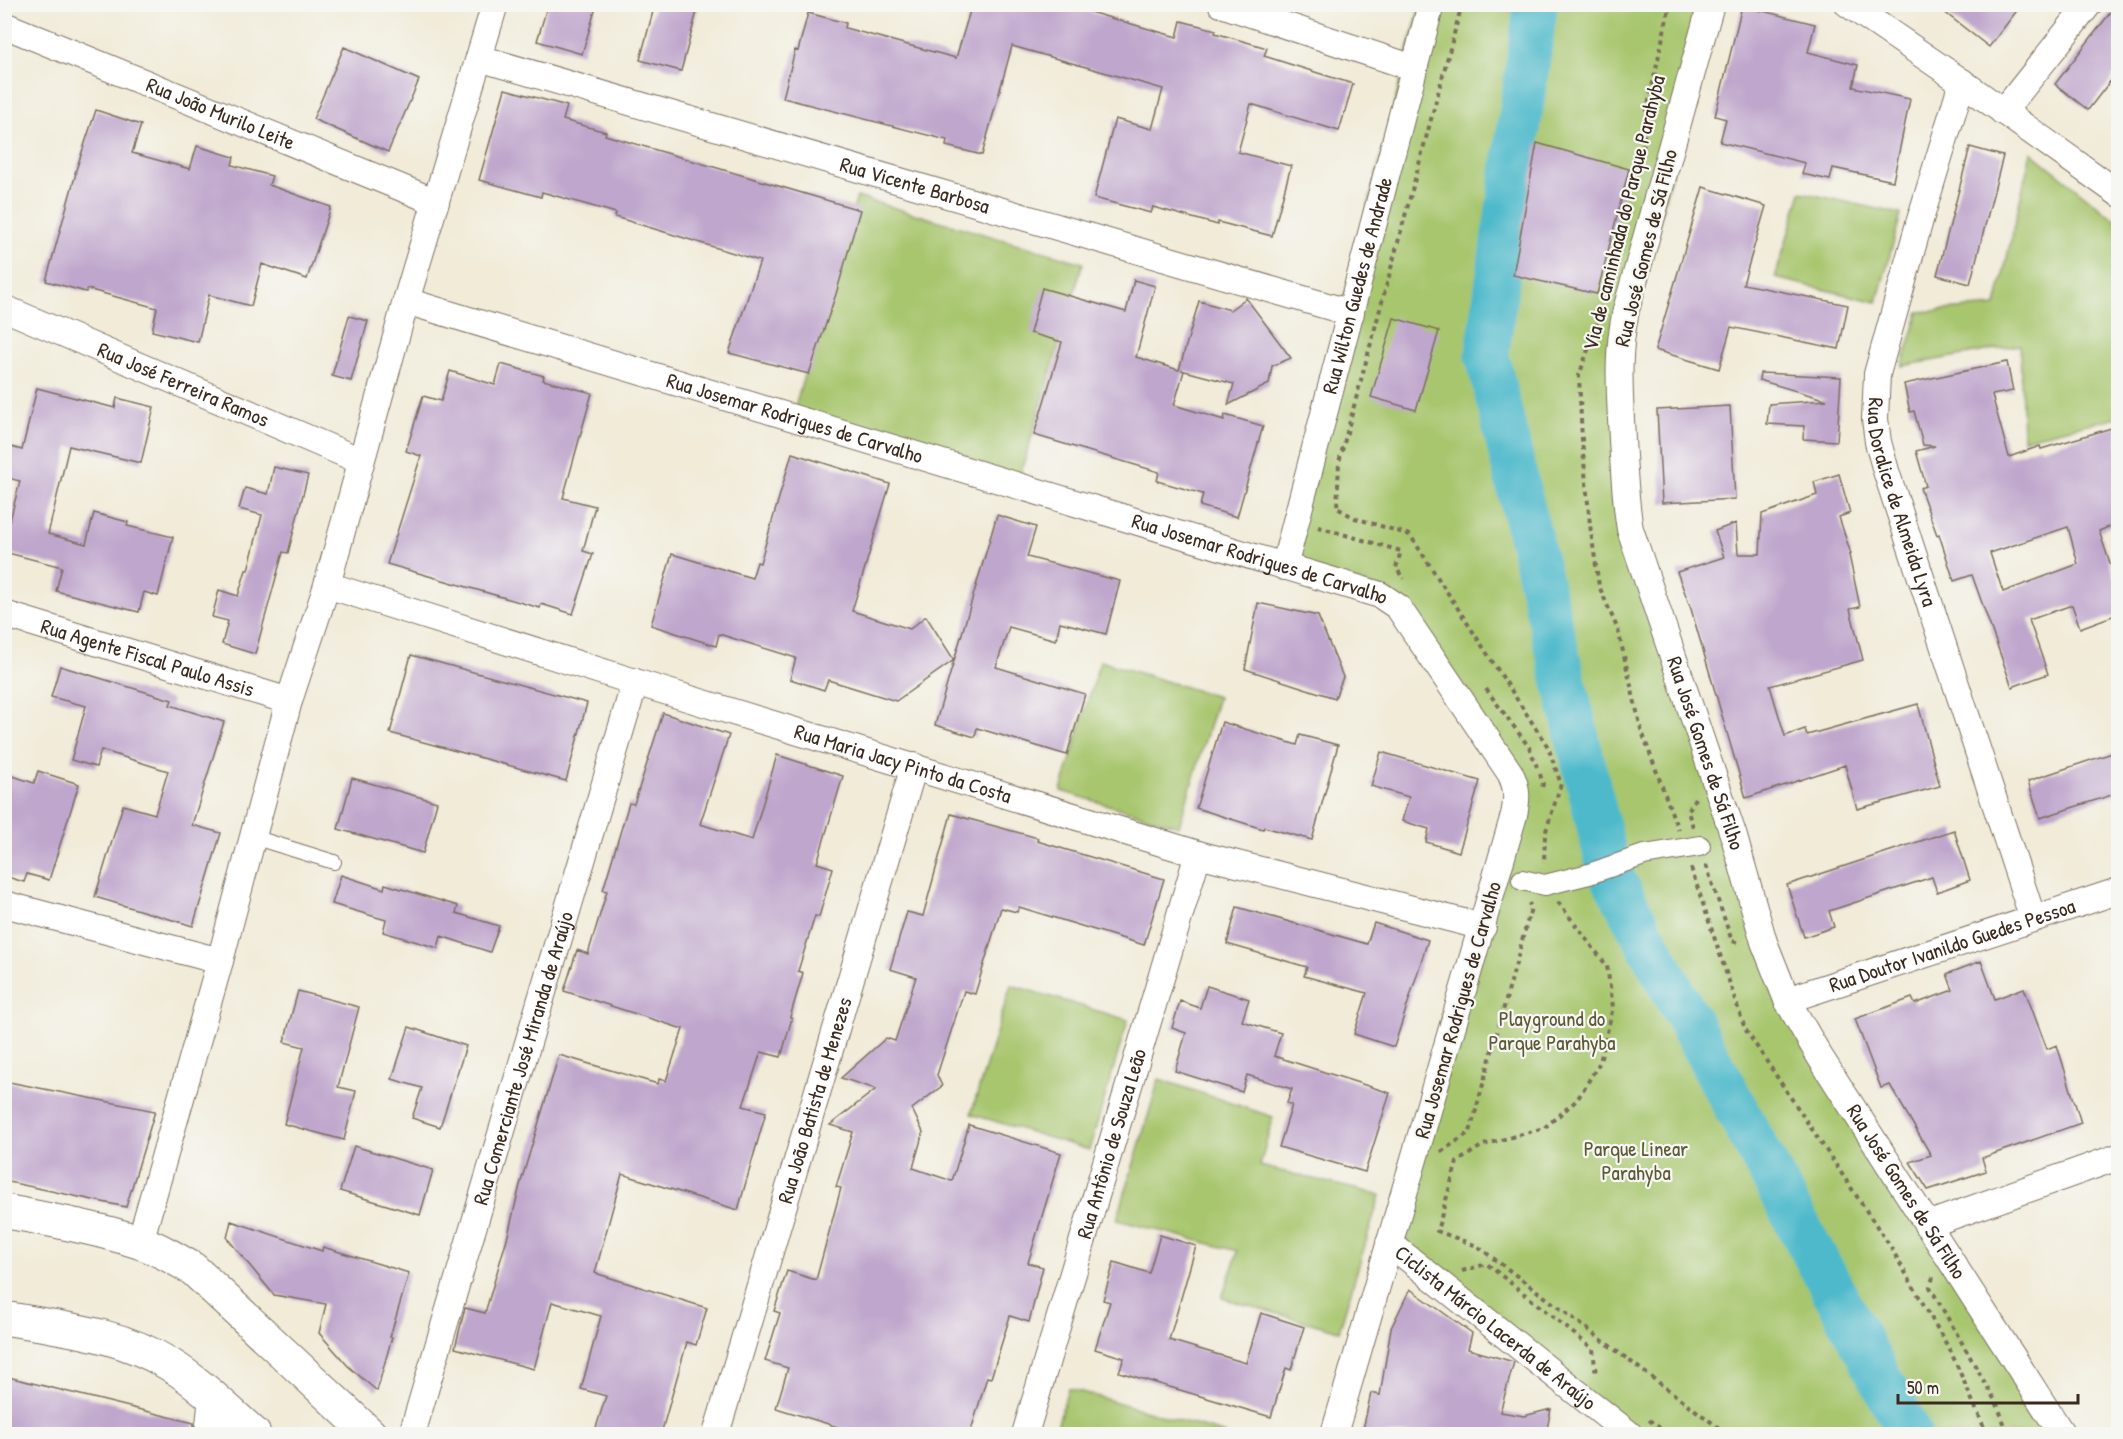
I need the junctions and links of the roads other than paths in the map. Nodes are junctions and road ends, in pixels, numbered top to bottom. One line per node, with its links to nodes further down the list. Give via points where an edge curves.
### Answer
1 (495, 4): 8 (street)
2 (1221, 4): 9 (street)
3 (1431, 4): 9 (street, Rua Wilton Guedes de Andrade)
4 (1711, 4): 34 (street, Rua José Gomes de Sá Filho, via 1620,339 1625,488 1630,529 1734,837 1764,942)
5 (1848, 4): 10 (street)
6 (2089, 4): 11 (street)
7 (4, 25): 13 (street, Rua João Murilo Leite)
8 (479, 58): 13 (street); 16 (street, Rua Vicente Barbosa)
9 (1414, 68): 16 (street, Rua Wilton Guedes de Andrade)
10 (1962, 82): 11 (street); 31 (street, Rua Doralice de Almeida Lyra, via 1877,374 1875,419 1886,471)
11 (2004, 112): 12 (street)
12 (2118, 193)
13 (436, 202): 14 (street)
14 (406, 301): 17 (street); 18 (street, Rua Josemar Rodrigues de Carvalho)
15 (4, 308): 17 (street, Rua José Ferreira Ramos)
16 (1351, 313): 18 (street, Rua Wilton Guedes de Andrade)
17 (361, 461): 19 (street)
18 (1284, 567): 32 (street, Rua Josemar Rodrigues de Carvalho, via 1380,595 1398,607 1510,773 1517,789 1514,815)
19 (327, 585): 21 (street, Rua Maria Jacy Pinto da Costa); 22 (street)
20 (4, 614): 22 (street, Rua Agente Fiscal Paulo Assis)
21 (635, 682): 23 (street, Rua Maria Jacy Pinto da Costa); 46 (street, Rua Comerciante José Miranda de Araújo)
22 (290, 701): 24 (street)
23 (914, 766): 26 (street, Rua Maria Jacy Pinto da Costa); 47 (street, Rua João Batista de Menezes)
24 (253, 837): 27 (lane); 33 (street)
25 (1700, 846): 28 (street, via 1644,855 1545,885)
26 (1198, 854): 32 (street, Rua Maria Jacy Pinto da Costa); 48 (street, Rua Antônio de Souza Leão)
27 (334, 862)
28 (1522, 880)
29 (2118, 891): 31 (street, Rua Doutor Ivanildo Guedes Pessoa)
30 (4, 904): 33 (street)
31 (2033, 919): 34 (street, Rua Doutor Ivanildo Guedes Pessoa)
32 (1483, 927): 39 (street, Rua Josemar Rodrigues de Carvalho)
33 (220, 961): 38 (street)
34 (1787, 1000): 37 (street, Rua José Gomes de Sá Filho)
35 (2118, 1157): 37 (street)
36 (4, 1211): 38 (main road)
37 (1927, 1225): 50 (street, Rua José Gomes de Sá Filho)
38 (140, 1242): 45 (main road, via 193,1269)
39 (1389, 1244): 42 (street, Ciclista Márcio Lacerda de Araújo); 49 (street, Rua Josemar Rodrigues de Carvalho)
40 (4, 1318): 41 (main road, via 93,1333 139,1348 169,1364)
41 (212, 1397): 43 (street); 44 (main road)
42 (1624, 1426)
43 (208, 1434)
44 (254, 1434)
45 (370, 1434)
46 (412, 1434)
47 (716, 1434)
48 (1025, 1434)
49 (1334, 1434)
50 (2062, 1434)

